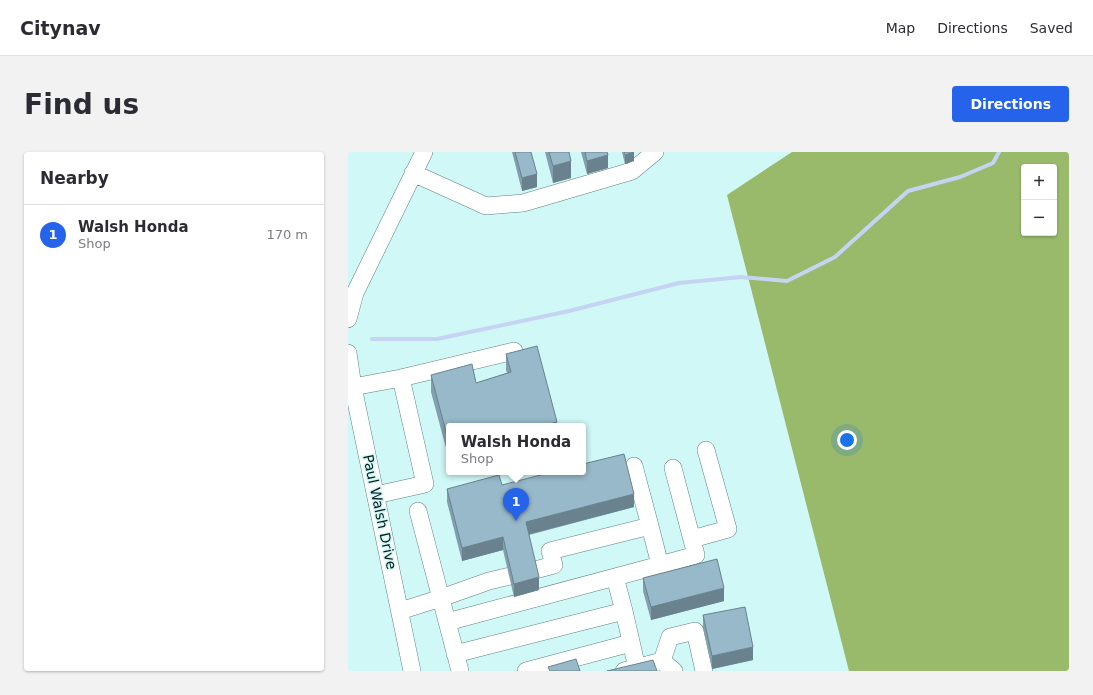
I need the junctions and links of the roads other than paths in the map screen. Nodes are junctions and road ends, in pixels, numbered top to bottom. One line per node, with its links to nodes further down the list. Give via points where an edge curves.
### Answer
1 (424, 152): 3 (street)
2 (654, 152): 3 (street, via 632,171 523,203 486,206)
3 (413, 173): 4 (street, via 355,293)
4 (348, 319)
5 (514, 350): 7 (street)
6 (348, 353): 8 (street, Paul Walsh Drive)
7 (400, 378): 8 (street); 12 (street, via 426,484)
8 (353, 388): 12 (street, Paul Walsh Drive)
9 (706, 450): 15 (street, via 728,530)
10 (634, 466): 14 (street)
11 (673, 468): 15 (street)
12 (376, 495): 23 (street, Paul Walsh Drive)
13 (418, 511): 22 (street)
14 (650, 526): 16 (street, via 550,551); 17 (street)
15 (692, 539): 17 (street, via 696,555)
16 (554, 565): 18 (street); 21 (street)
17 (660, 565): 20 (street)
18 (535, 570)
19 (510, 576): 22 (street)
20 (615, 577): 21 (street); 24 (street)
21 (561, 591): 25 (street)
22 (441, 598): 23 (street); 25 (street)
23 (400, 611): 30 (street, Paul Walsh Drive)
24 (624, 612): 26 (street); 27 (street)
25 (447, 622): 27 (street)
26 (631, 643): 29 (street); 32 (street)
27 (455, 654): 31 (street)
28 (668, 666): 29 (street); 33 (street, via 670,637 695,631)
29 (630, 669)
30 (412, 671)
31 (460, 671)
32 (526, 671)
33 (704, 671)

